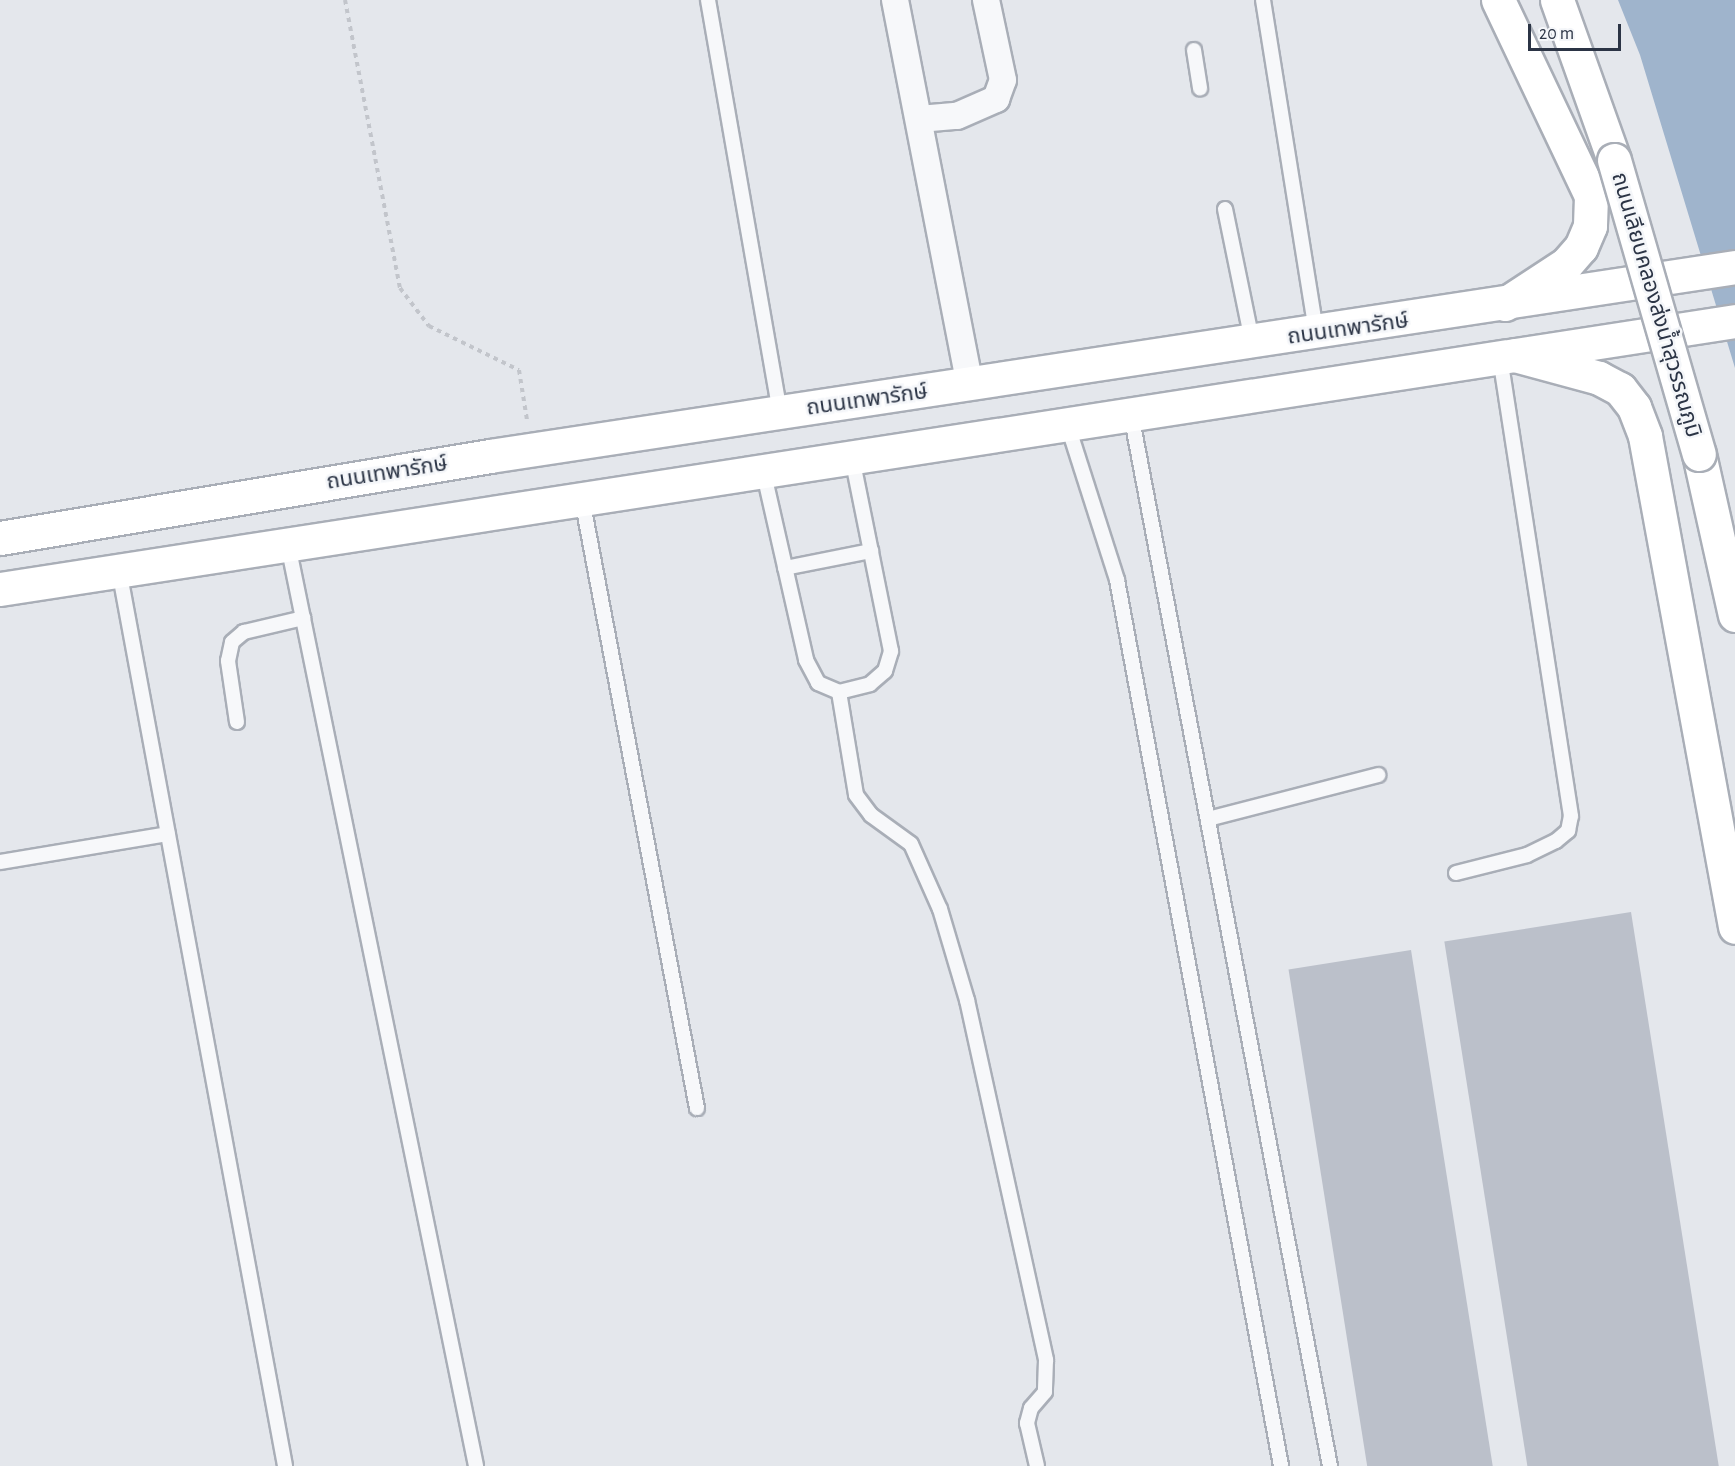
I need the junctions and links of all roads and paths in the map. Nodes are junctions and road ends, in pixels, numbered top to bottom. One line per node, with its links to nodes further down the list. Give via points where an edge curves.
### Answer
1 (345, 0): 22 (path, via 400,288 429,326 519,370)
2 (708, 0): 19 (lane)
3 (895, 0): 10 (street)
4 (986, 0): 10 (street, via 1003,80 996,99 957,116)
5 (1263, 0): 15 (lane)
6 (1498, 0): 13 (main road, via 1591,196 1590,226 1581,247 1566,264)
7 (1557, 0): 32 (main road, ถนนเลียบคลองส่งน้ำสุวรรณภูมิ, bridge, via 1614,160 1699,454)
8 (1194, 50): 9 (lane)
9 (1200, 89)
10 (919, 119): 18 (street)
11 (1225, 209): 16 (lane)
12 (1735, 267): 13 (main road, ถนนเทพารักษ์)
13 (1504, 305): 15 (main road, ถนนเทพารักษ์)
14 (1735, 321): 17 (main road)
15 (1316, 333): 16 (main road, ถนนเทพารักษ์)
16 (1252, 343): 18 (main road, ถนนเทพารักษ์)
17 (1508, 356): 20 (main road); 40 (lane, via 1571,816 1568,831 1556,841 1527,855); 41 (main road, via 1599,378 1620,389 1634,407 1644,436)
18 (970, 385): 19 (main road, ถนนเทพารักษ์)
19 (780, 413): 22 (main road, ถนนเทพารักษ์)
20 (1131, 414): 21 (main road); 37 (lane)
21 (1067, 423): 23 (main road); 46 (lane, via 1117,580)
22 (532, 450): 26 (main road, ถนนเทพารักษ์)
23 (852, 457): 24 (main road); 28 (lane)
24 (763, 470): 25 (main road); 29 (lane)
25 (582, 497): 27 (main road); 42 (lane)
26 (0, 538)
27 (287, 543): 30 (main road); 33 (lane)
28 (871, 552): 29 (lane); 34 (lane, via 891,651 885,671 870,684)
29 (785, 567): 34 (lane, via 806,660 819,682)
30 (119, 570): 31 (main road); 38 (lane)
31 (0, 589)
32 (1735, 615)
33 (303, 618): 35 (lane, via 244,632 232,642 228,661); 44 (lane)
34 (838, 692): 45 (lane, via 856,795 872,815 911,844 940,909 967,1000 1046,1360 1045,1392 1031,1408 1027,1423)
35 (237, 722)
36 (1378, 775): 37 (lane)
37 (1208, 819): 47 (lane)
38 (168, 834): 39 (lane); 43 (lane)
39 (0, 861)
40 (1456, 873)
41 (1735, 927)
42 (697, 1108)
43 (285, 1466)
44 (476, 1466)
45 (1037, 1466)
46 (1281, 1466)
47 (1330, 1466)

